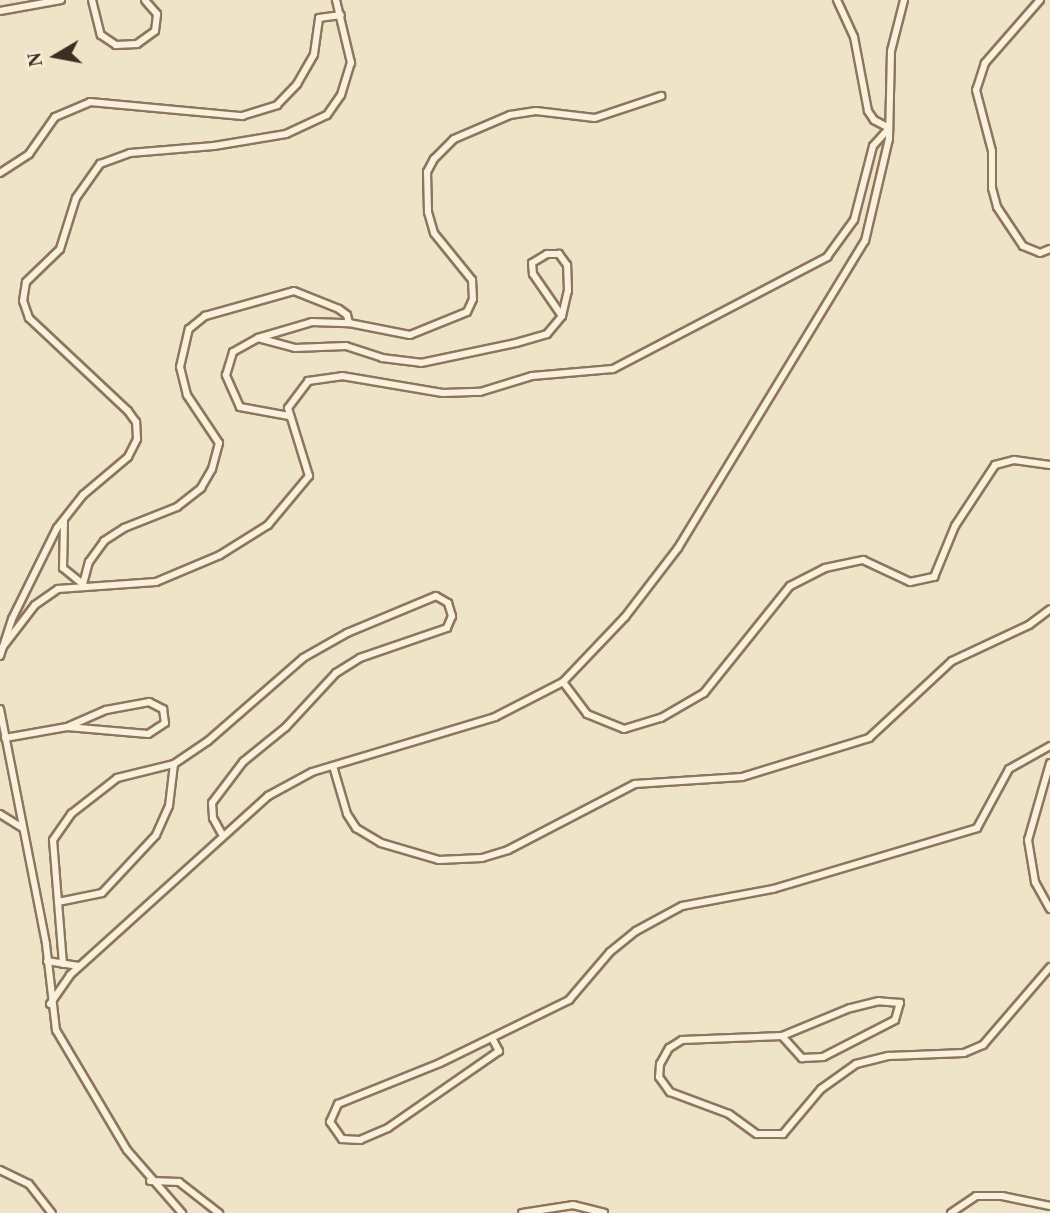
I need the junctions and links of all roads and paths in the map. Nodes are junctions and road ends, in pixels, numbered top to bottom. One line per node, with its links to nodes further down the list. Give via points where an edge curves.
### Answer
1 (61, 0): 8 (lane)
2 (92, 0): 3 (lane, via 102,35 116,45 137,44 155,31 157,14)
3 (145, 0)
4 (336, 0): 9 (lane)
5 (837, 0): 11 (lane, via 854,37 868,111)
6 (904, 0): 11 (lane, via 891,51)
7 (1041, 0): 14 (lane, via 985,63 976,90 992,150 993,197 1023,246)
8 (0, 11)
9 (341, 15): 12 (lane, via 318,19 314,54 297,84 277,105 242,116 90,102 55,117 29,154); 21 (lane, via 351,63 341,95 327,115 286,134 130,153 100,164 75,198 61,249 26,282 23,301 29,318 111,393 128,411 137,430 128,457 83,495)
10 (661, 96): 17 (lane, via 595,118 536,111 510,115 454,139 434,159 426,188 434,233 472,280 473,299 467,312 410,335)
11 (889, 128): 19 (lane, via 873,146 854,220 827,257 613,369 532,376 480,392 443,393 334,375 300,387 290,400); 25 (lane, via 873,216 853,265 750,423 678,548 625,617)
12 (0, 173)
13 (1050, 249): 14 (lane)
14 (1040, 253): 15 (lane)
15 (1050, 259)
16 (562, 316): 16 (lane, via 568,291 567,265 559,254 547,254 532,263 533,274); 18 (lane, via 547,334 421,363 382,358 346,346 295,348)
17 (349, 323): 18 (lane, via 312,322); 22 (lane, via 339,309 294,291 205,316 189,329 181,381 219,443 212,469 190,499 104,541 89,562)
18 (258, 338): 19 (lane, via 233,352 227,364 227,385 240,407)
19 (289, 416): 22 (lane, via 309,476 268,525 220,555 156,582)
20 (1050, 465): 25 (lane, via 1014,460 995,465 955,526 934,577 910,582 863,560 825,568 790,586 704,693 661,718 624,729 587,714)
21 (65, 518): 22 (lane, via 63,568); 24 (lane)
22 (83, 584): 24 (lane, via 45,596)
23 (1050, 609): 32 (lane, via 1029,625 952,661 869,738 742,776 635,784 508,850 482,858 439,860 381,844 356,828 347,814)
24 (1, 652)
25 (564, 682): 32 (lane, via 495,717)
26 (0, 709): 28 (lane)
27 (67, 727): 27 (lane, via 106,710 149,702 163,709 166,723 148,734); 28 (lane)
28 (5, 738): 34 (lane)
29 (1050, 746): 44 (lane, via 1009,769 977,828 772,889 682,906 636,931 610,952 569,1000)
30 (1050, 763): 37 (lane, via 1028,840 1035,882)
31 (173, 764): 35 (lane, via 208,741 303,658 347,633 436,596 448,603 452,616 447,628 360,658 336,673 286,727 243,762 212,803 213,818); 36 (lane, via 169,806 156,835 102,893); 36 (lane, via 117,778 71,814 53,840)
32 (333, 766): 35 (lane, via 268,796)
33 (0, 814): 34 (lane)
34 (22, 828): 38 (lane)
35 (222, 834): 40 (lane)
36 (58, 902): 39 (lane)
37 (1050, 909)
38 (47, 961): 39 (lane); 42 (lane)
39 (62, 964): 40 (lane)
40 (79, 966): 42 (lane)
41 (1050, 967): 43 (lane, via 983,1045 964,1053 889,1056 856,1064 821,1089 783,1134 757,1134 729,1114 670,1092 659,1077 669,1048 682,1040)
42 (50, 1004): 46 (lane, via 61,1044)
43 (782, 1036): 43 (lane, via 850,1008 879,1001 900,1003 895,1020 823,1056 802,1058)
44 (492, 1038): 44 (lane, via 338,1104 330,1122 342,1139 360,1140 388,1128 499,1051)
45 (0, 1170): 48 (lane, via 29,1184)
46 (150, 1181): 49 (lane); 50 (lane, via 172,1179)
47 (1050, 1206): 53 (lane, via 976,1196)
48 (52, 1213)
49 (182, 1213)
50 (219, 1213)
51 (522, 1213): 52 (lane, via 573,1205)
52 (604, 1213)
53 (951, 1213)

